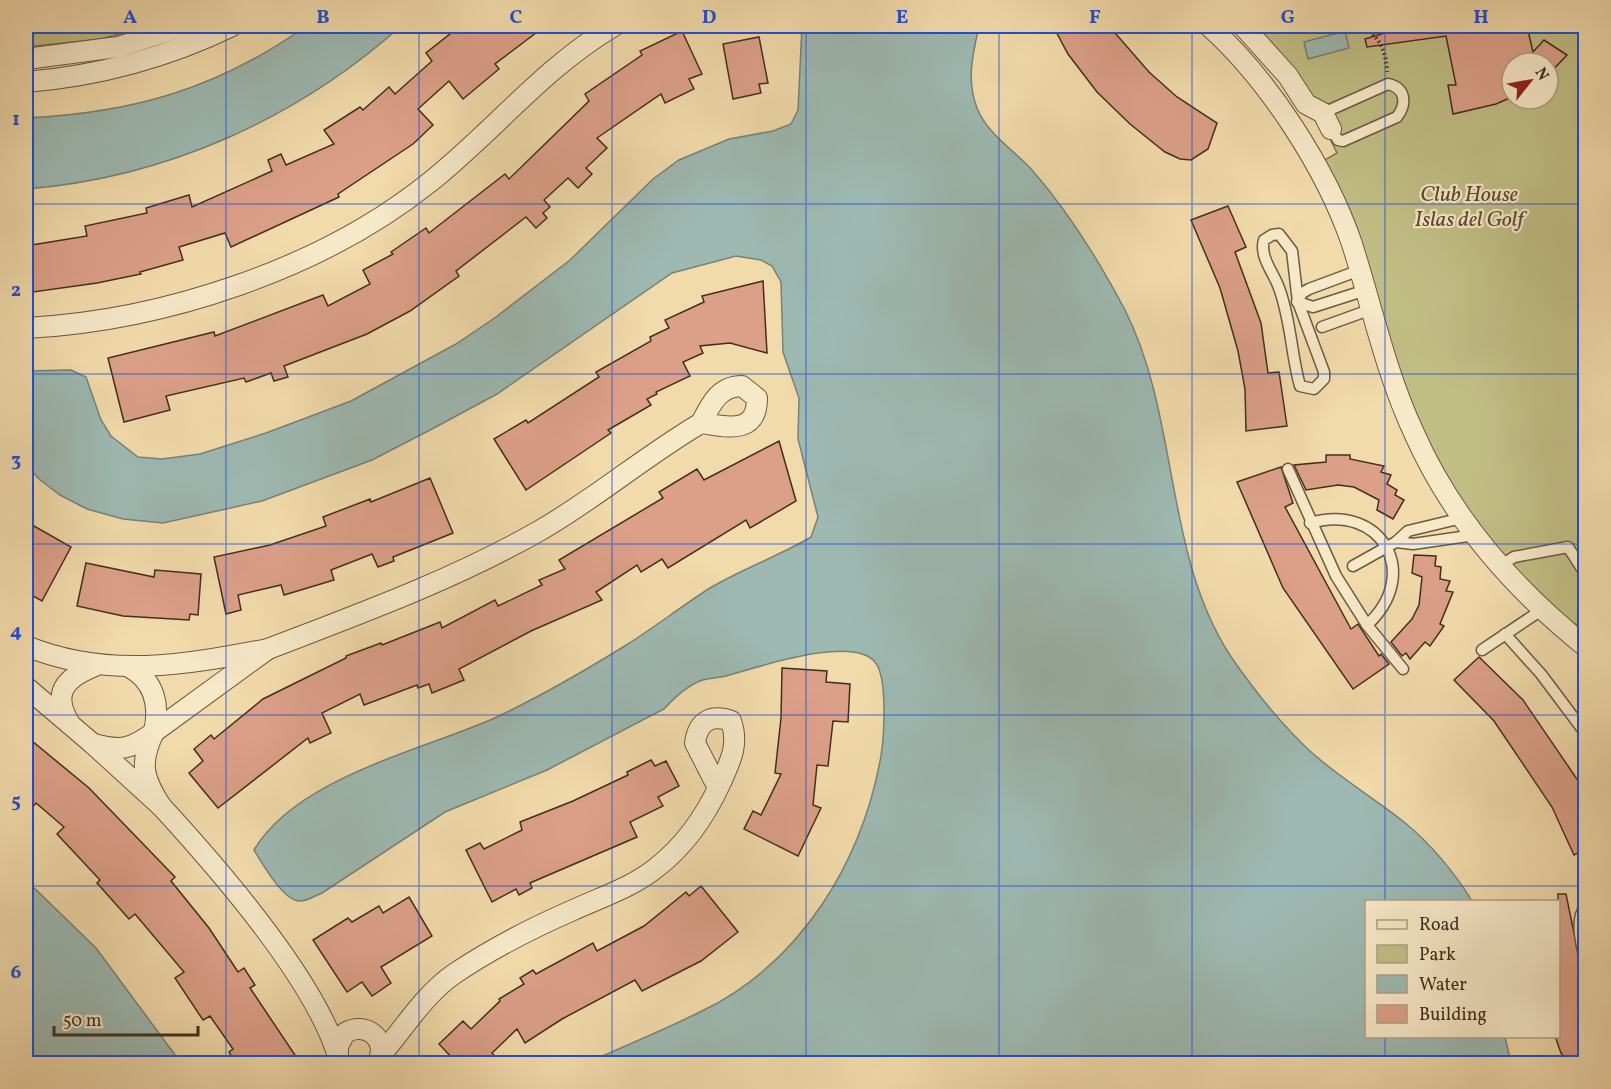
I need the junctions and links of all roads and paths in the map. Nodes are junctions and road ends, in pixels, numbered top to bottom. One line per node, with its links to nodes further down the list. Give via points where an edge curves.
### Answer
1 (185, 26): 9 (street, via 118,47)
2 (232, 26): 10 (street, via 188,46 117,69)
3 (614, 26): 19 (street, via 558,65 430,183 352,233 273,271 178,306 67,326)
4 (1209, 26): 13 (street, via 1244,59 1295,130 1332,197)
5 (1243, 26): 12 (street, via 1288,76 1306,104)
6 (1290, 26): 7 (path, via 1304,31)
7 (1329, 26)
8 (1362, 26): 11 (path, via 1379,40 1387,64)
9 (26, 59)
10 (26, 82)
11 (1388, 84): 12 (lane); 12 (lane, via 1401,91 1404,100 1397,117 1343,141 1338,140)
12 (1327, 121)
13 (1360, 270): 14 (street); 15 (lane, via 1309,289)
14 (1366, 290): 15 (lane, via 1313,307); 17 (street)
15 (1298, 302): 16 (lane); 16 (lane, via 1292,251 1279,234 1272,235 1264,240 1264,257); 16 (lane, via 1324,372 1324,379 1314,389 1300,386)
16 (1286, 308)
17 (1372, 309): 18 (lane); 22 (street, via 1392,379 1414,434)
18 (1322, 327)
19 (26, 328)
20 (701, 423): 34 (street, via 530,536 381,606)
21 (1288, 469): 23 (lane)
22 (1462, 518): 24 (street); 25 (lane, via 1408,531)
23 (1310, 523): 25 (lane, via 1328,518 1348,519 1365,525); 30 (lane, via 1335,576)
24 (1475, 535): 25 (lane); 27 (street)
25 (1391, 545): 26 (lane); 30 (lane, via 1395,571 1391,593 1381,612)
26 (1353, 566)
27 (1500, 566): 28 (lane, via 1514,557 1568,547); 29 (street)
28 (1586, 575)
29 (1543, 609): 31 (lane); 33 (street)
30 (1367, 624): 38 (lane)
31 (1505, 634): 35 (lane); 42 (lane)
32 (26, 646): 36 (street)
33 (1586, 647)
34 (268, 649): 37 (street, via 169,665); 41 (street)
35 (1482, 650)
36 (95, 666): 37 (street); 40 (street, via 69,679 63,688 62,711)
37 (129, 667): 41 (street, via 140,673 153,692 158,715)
38 (1403, 669)
39 (26, 687): 40 (street)
40 (70, 724): 43 (street)
41 (154, 732): 43 (street, via 132,746 115,750); 45 (street, via 145,751 144,767 147,784)
42 (1586, 734)
43 (93, 744): 45 (street)
44 (718, 788): 49 (street, via 699,824 655,869 627,886 524,932 453,975)
45 (161, 806): 48 (street, via 268,934)
46 (1586, 906): 47 (lane, via 1579,920)
47 (1586, 965)
48 (320, 1015): 50 (street); 52 (street)
49 (412, 1018): 50 (street); 51 (street)
50 (362, 1029): 51 (street, via 380,1042); 52 (street, via 345,1033 338,1046)
51 (379, 1059)
52 (340, 1060)

